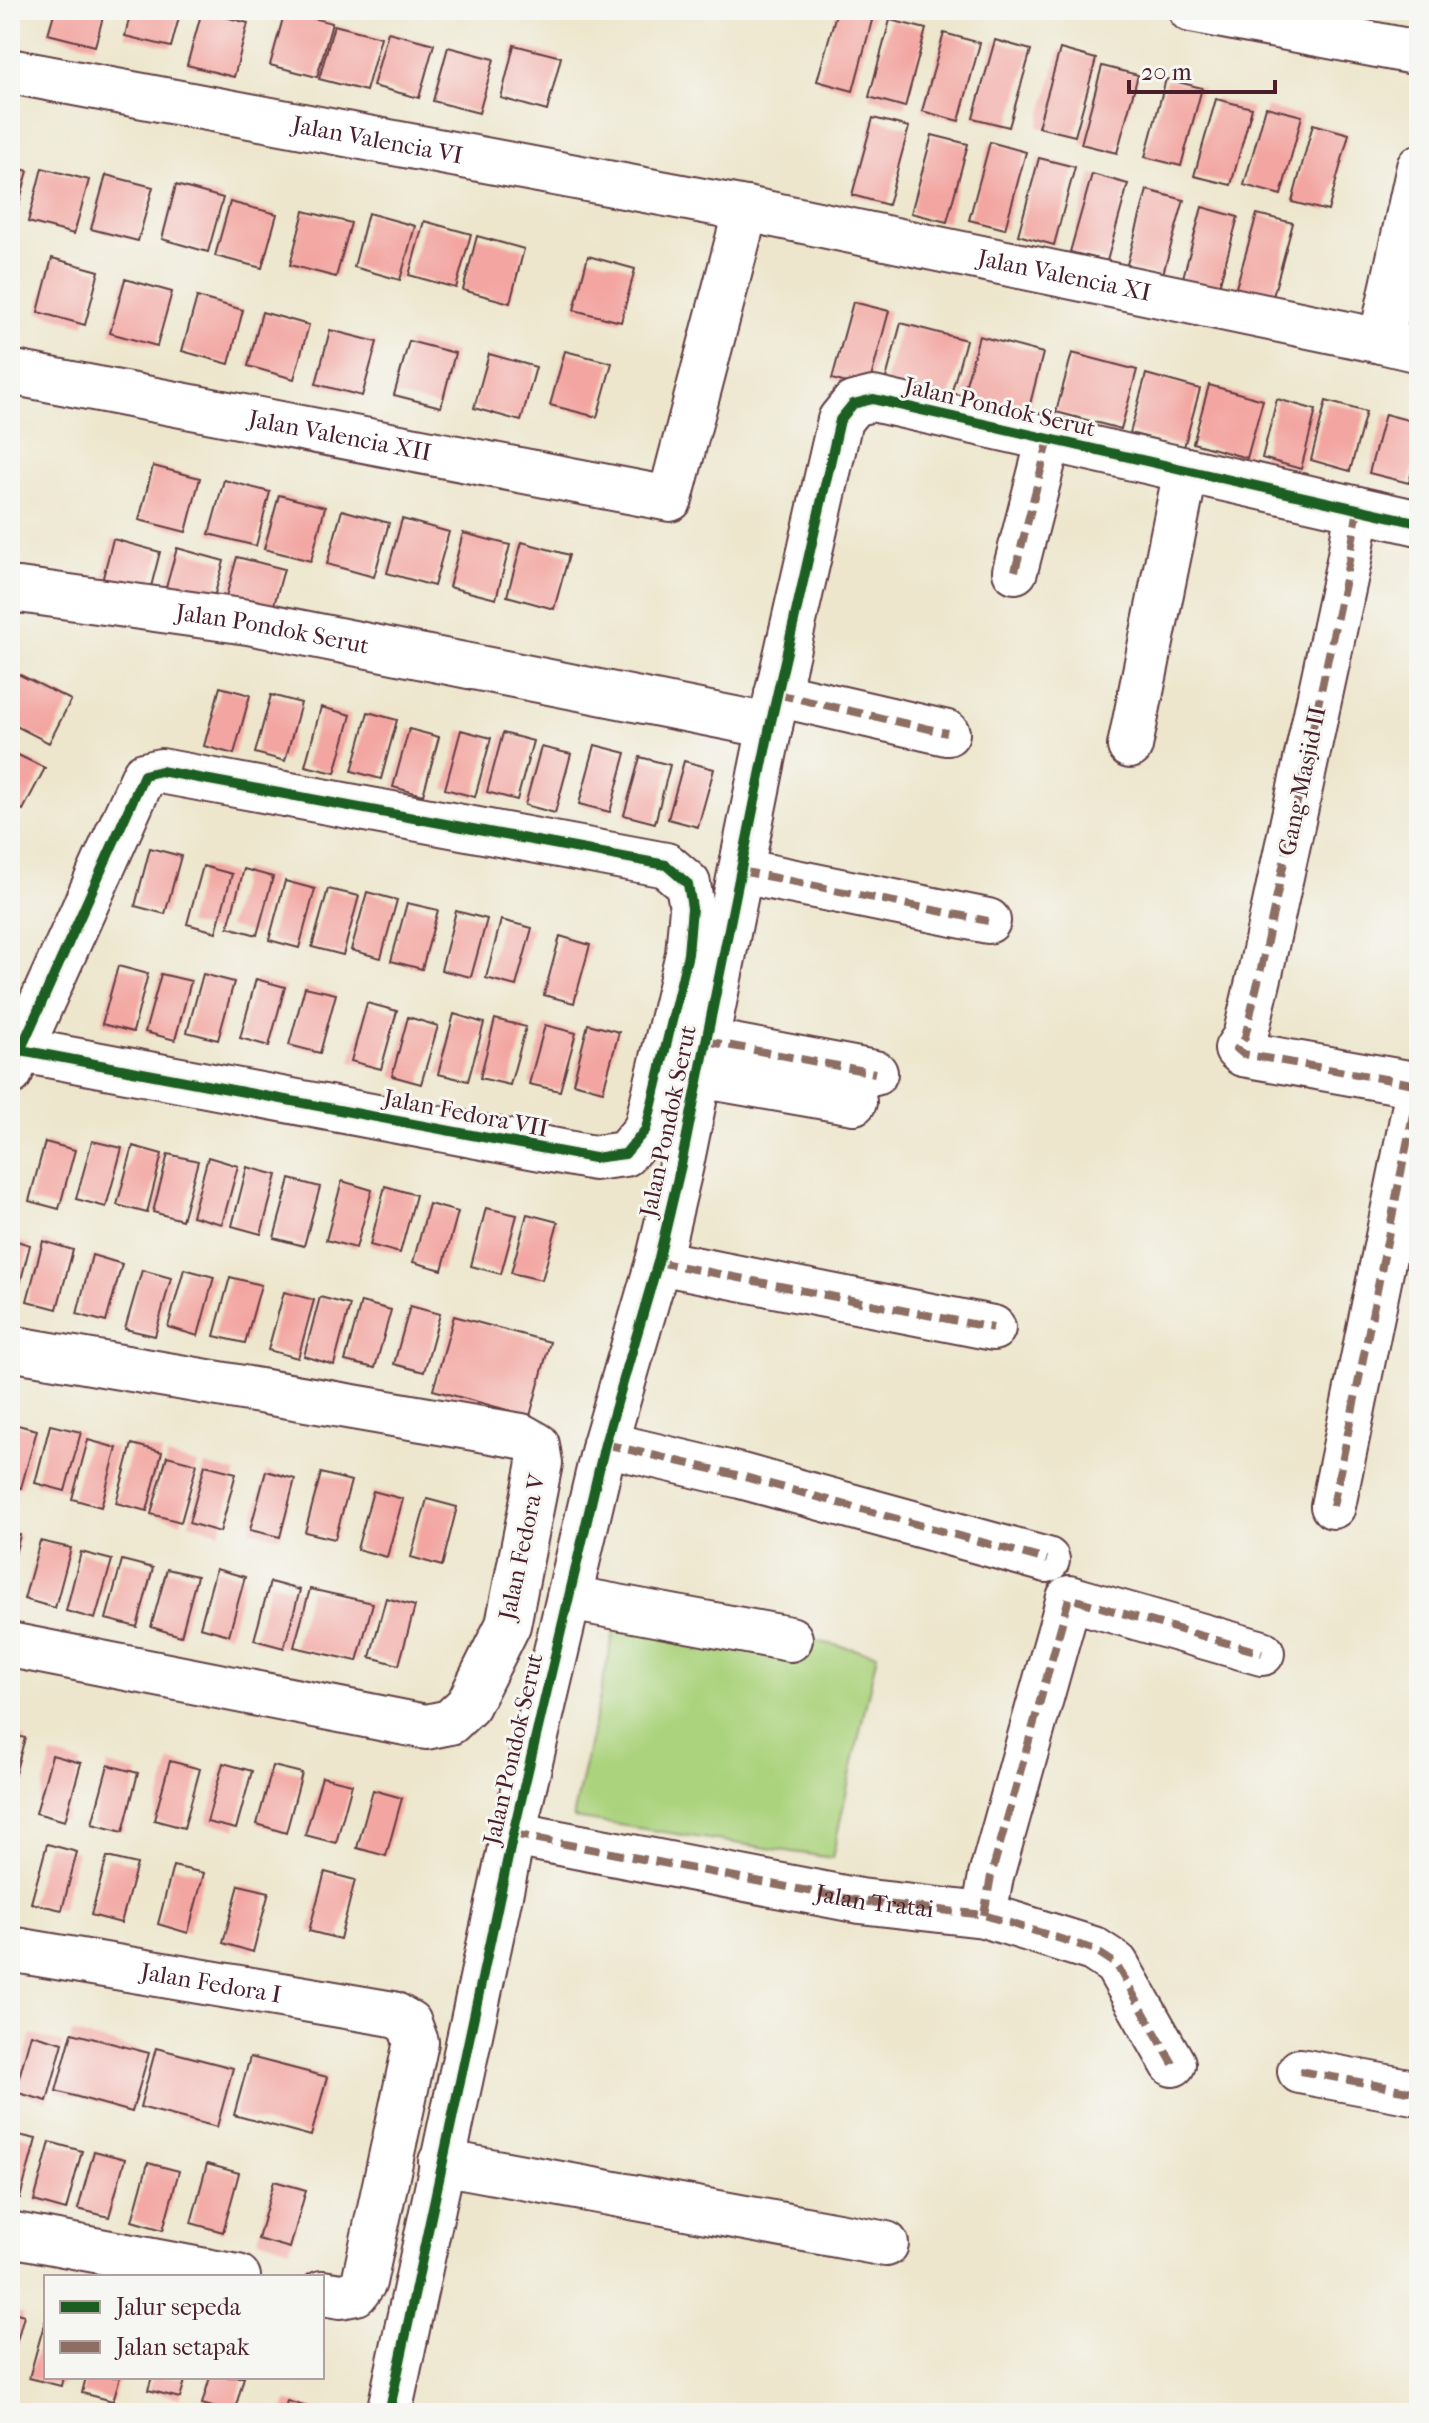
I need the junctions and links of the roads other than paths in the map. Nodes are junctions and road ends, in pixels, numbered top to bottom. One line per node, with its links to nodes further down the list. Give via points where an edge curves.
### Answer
1 (1191, 10): 2 (street)
2 (1419, 53)
3 (10, 71): 5 (street, Jalan Valencia VI)
4 (1419, 167): 6 (street)
5 (746, 209): 6 (street, Jalan Valencia XI); 7 (street, Jalan Valencia XII, via 670,499)
6 (1400, 346)
7 (10, 372)
8 (1049, 439): 9 (street, Jalan Pondok Serut); 12 (street); 14 (street, Jalan Pondok Serut, via 873,399 853,404 840,420)
9 (1186, 470): 10 (street, Jalan Pondok Serut); 16 (street)
10 (1358, 509): 11 (street, Jalan Pondok Serut); 21 (street, Gang Masjid II, via 1261,969 1245,1037 1237,1049)
11 (1419, 523)
12 (1015, 571)
13 (10, 593): 14 (street, Jalan Pondok Serut, via 19,590 248,622)
14 (773, 710): 15 (street); 17 (street, Jalan Pondok Serut)
15 (947, 733)
16 (1130, 746)
17 (741, 871): 18 (street); 19 (street, Jalan Pondok Serut)
18 (988, 921)
19 (703, 1058): 22 (street); 23 (street, Jalan Pondok Serut)
20 (15, 1061): 20 (street, Jalan Fedora VII, via 144,775 161,771 666,865 688,884 688,954 646,1129 625,1154 594,1158)
21 (1419, 1085): 27 (street)
22 (864, 1087)
23 (658, 1262): 24 (street); 26 (street, Jalan Pondok Serut)
24 (993, 1328)
25 (10, 1348): 31 (street, Jalan Fedora V, via 521,1436 537,1445 540,1463 508,1625 468,1705 450,1722 426,1727)
26 (605, 1444): 28 (street); 29 (street, Jalan Pondok Serut)
27 (1333, 1506)
28 (1047, 1560)
29 (569, 1598): 30 (street); 33 (street, Jalan Pondok Serut)
30 (790, 1639)
31 (10, 1645)
32 (1262, 1653): 34 (street, via 1069,1598)
33 (513, 1834): 34 (street, Jalan Tratai, via 860,1901); 39 (street, Jalan Pondok Serut)
34 (984, 1915): 36 (street, Jalan Tratai, via 1093,1949 1116,1964)
35 (10, 1949): 43 (street, Jalan Fedora I, via 393,2014 409,2023 416,2042 364,2282)
36 (1173, 2064)
37 (1300, 2071): 38 (street)
38 (1419, 2093)
39 (441, 2162): 41 (street); 44 (street, Jalan Pondok Serut)
40 (10, 2234): 42 (street)
41 (886, 2244)
42 (227, 2275)
43 (339, 2293)
44 (389, 2413)

